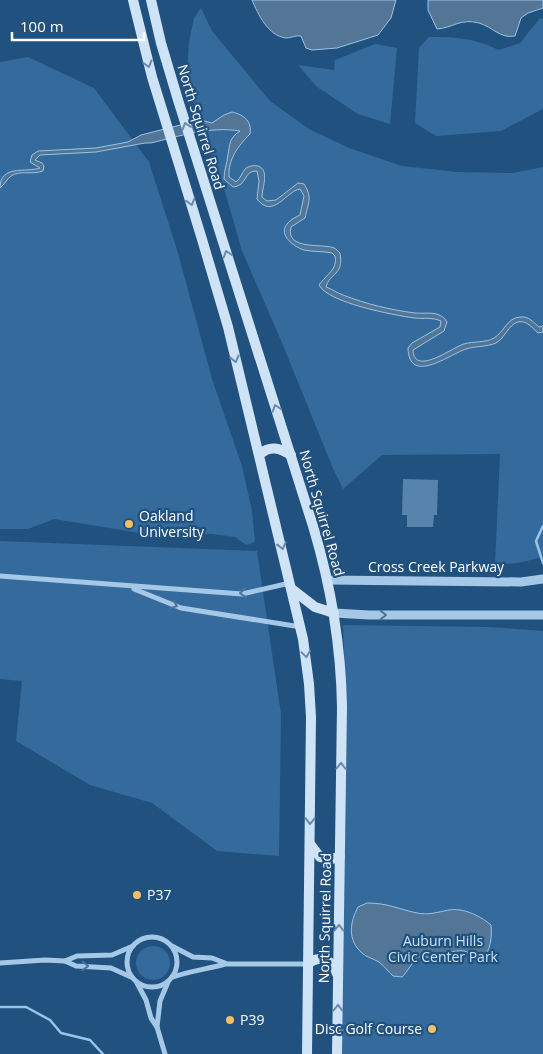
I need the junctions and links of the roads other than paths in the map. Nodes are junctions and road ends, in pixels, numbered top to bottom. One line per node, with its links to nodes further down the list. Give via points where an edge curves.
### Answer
1 (133, 0): 3 (main road, North Squirrel Road, one-way to 3, via 160,105 228,328)
2 (151, 0): 4 (main road, North Squirrel Road, one-way to 2, via 178,100)
3 (260, 454): 4 (main road, via 278,448); 8 (main road, North Squirrel Road, one-way to 8)
4 (291, 455): 7 (main road, North Squirrel Road)
5 (0, 576): 9 (street)
6 (543, 579): 7 (street, Cross Creek Parkway, via 521,582)
7 (328, 580): 10 (main road, North Squirrel Road)
8 (292, 586): 9 (street, one-way to 9, via 242,594); 10 (main road, via 315,607); 12 (main road, North Squirrel Road)
9 (129, 587): 12 (street, one-way to 12, via 181,608)
10 (334, 613): 11 (street, one-way to 11, via 369,616); 14 (main road, North Squirrel Road, one-way to 10, via 342,690)
11 (543, 615)
12 (301, 627): 13 (main road, North Squirrel Road, one-way to 13, via 310,700)
13 (310, 844): 14 (main road, via 320,857); 20 (main road, North Squirrel Road)
14 (340, 857): 23 (main road, North Squirrel Road, one-way to 14)
15 (134, 945): 16 (street, via 141,940 155,938); 17 (street, via 107,956 77,956); 21 (street, via 127,962)
16 (171, 946): 19 (street, via 192,956 212,958); 22 (street, via 177,961)
17 (64, 961): 18 (street); 21 (street, one-way to 21, via 76,966 112,968)
18 (0, 963)
19 (225, 964): 20 (street); 22 (street)
20 (308, 964): 23 (main road, via 315,959 325,960 333,965); 28 (main road, North Squirrel Road)
21 (132, 977): 25 (street)
22 (173, 977): 24 (street)
23 (338, 977): 29 (main road, North Squirrel Road, one-way to 23)
24 (168, 982): 25 (street, via 153,988); 26 (street, via 160,1001)
25 (137, 983): 26 (street)
26 (157, 1027): 27 (street)
27 (166, 1054)
28 (307, 1054)
29 (337, 1054)

